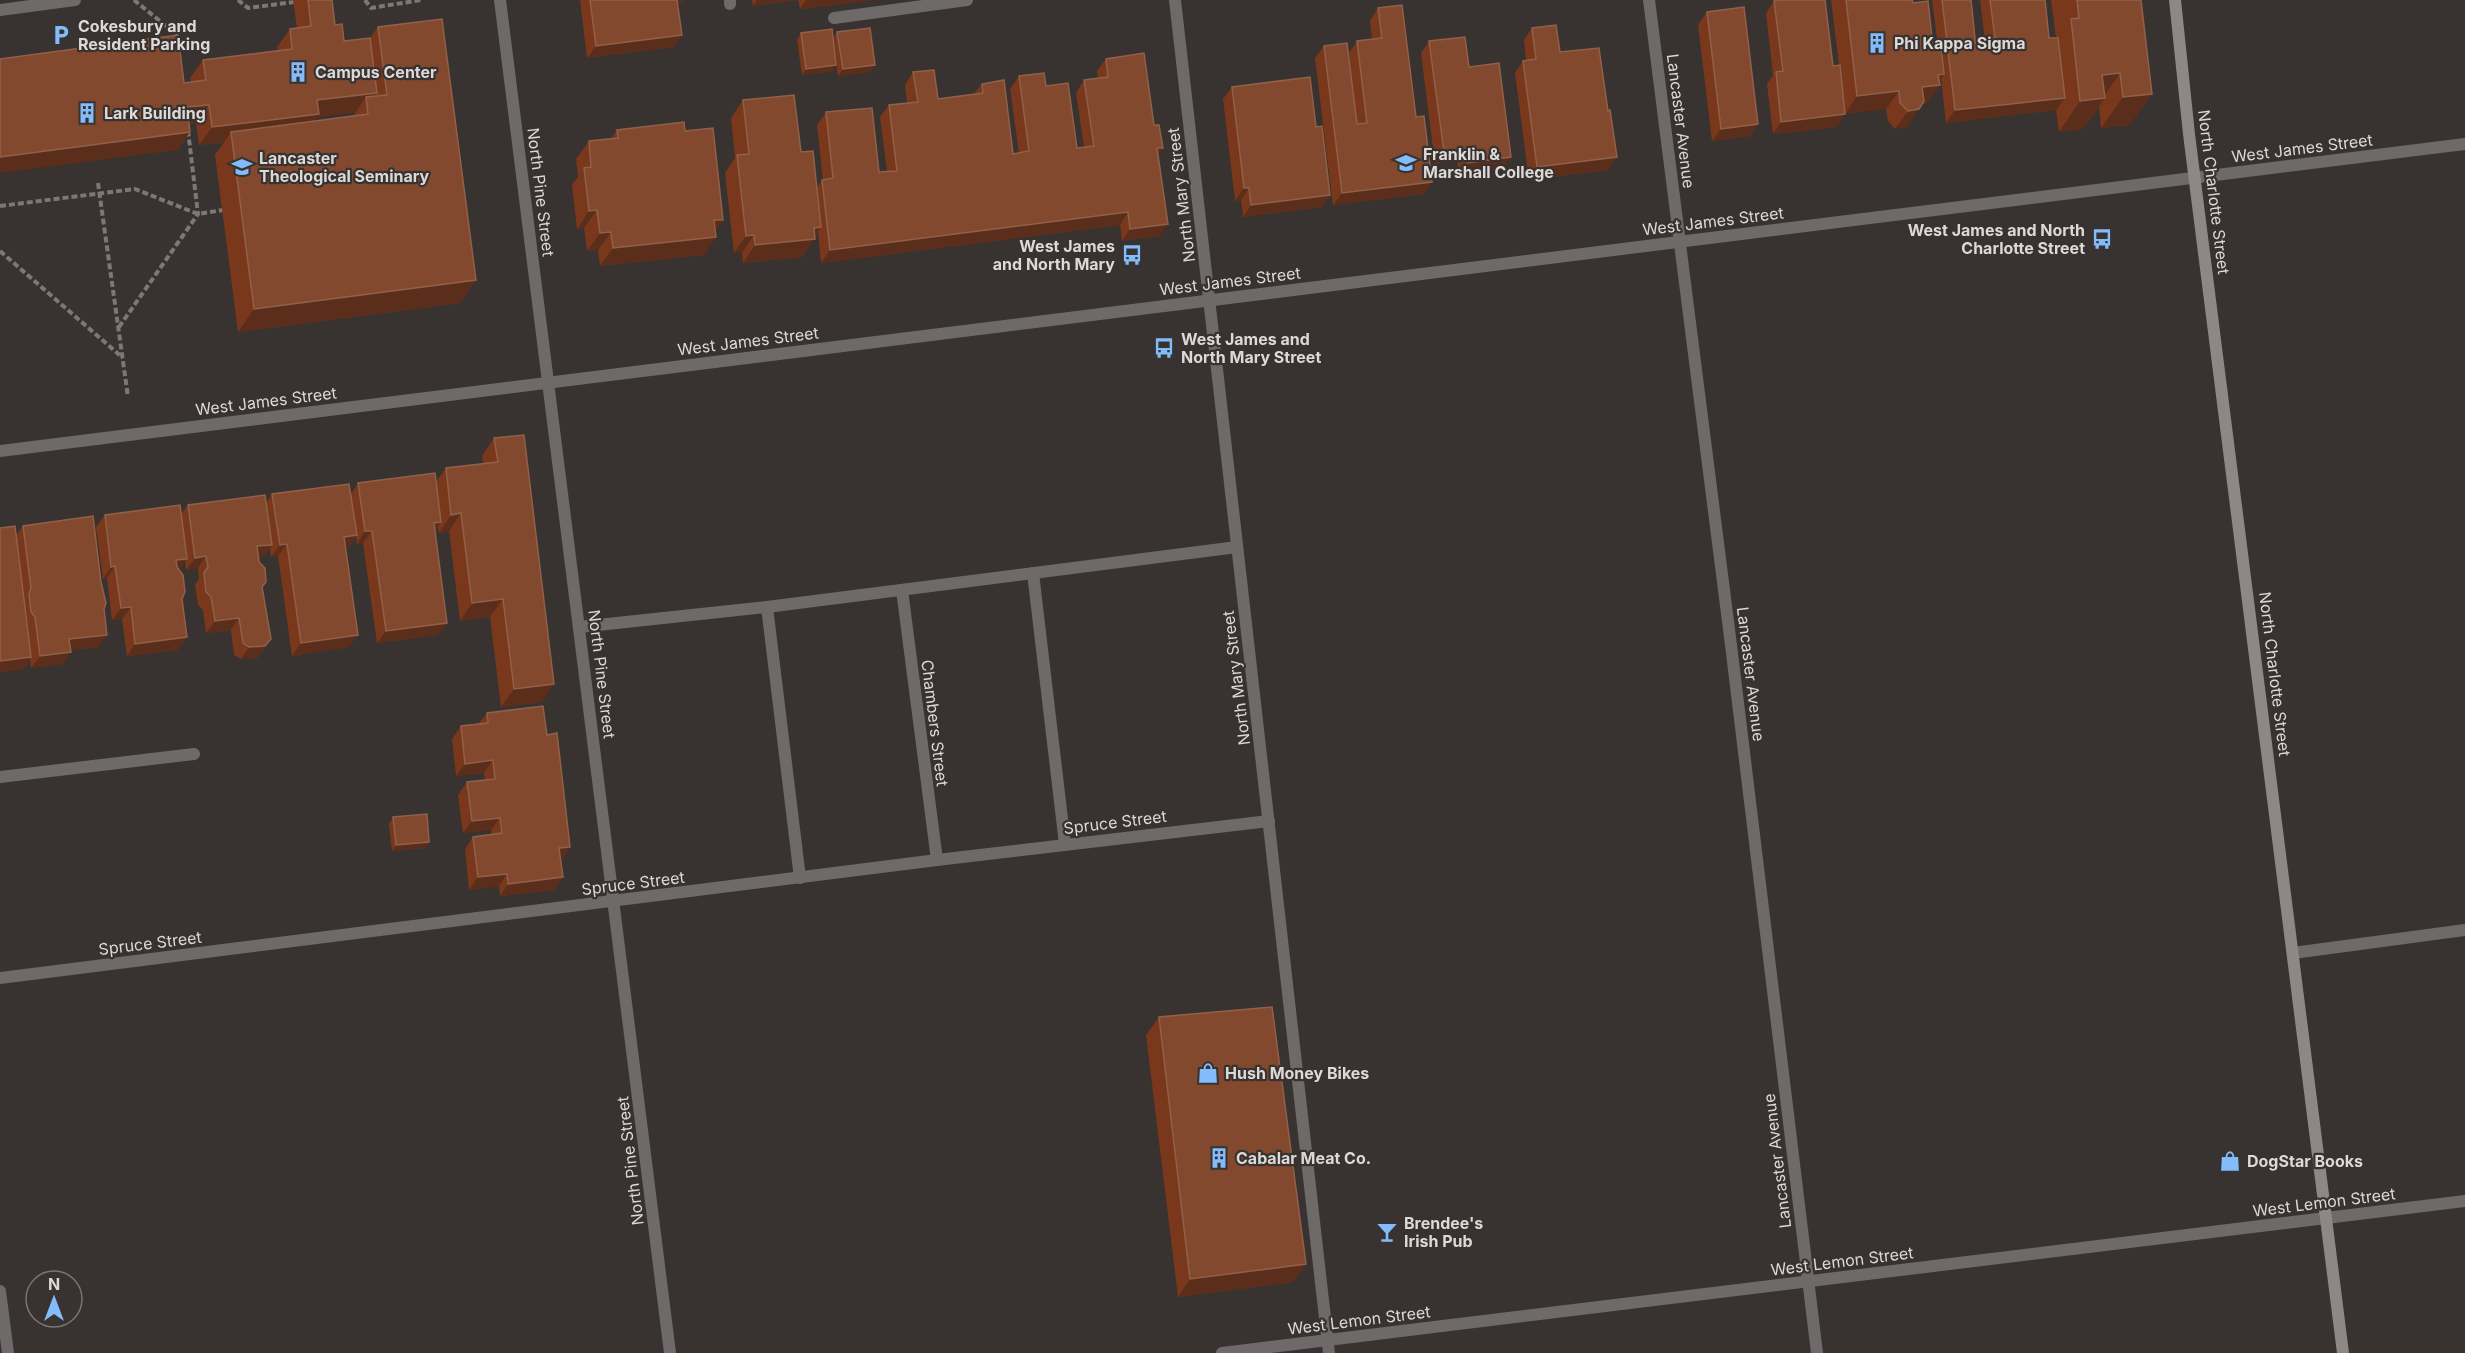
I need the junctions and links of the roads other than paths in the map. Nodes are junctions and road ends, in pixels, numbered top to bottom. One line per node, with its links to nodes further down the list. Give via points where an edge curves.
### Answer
1 (75, 0): 7 (street)
2 (500, 0): 13 (street, North Pine Street)
3 (967, 0): 8 (street)
4 (1175, 0): 12 (street, North Mary Street)
5 (1649, 0): 11 (street, Lancaster Avenue)
6 (2175, 0): 10 (main road, North Charlotte Street)
7 (0, 10)
8 (834, 18)
9 (2465, 144): 10 (street, West James Street)
10 (2195, 178): 11 (street, West James Street); 28 (main road, North Charlotte Street)
11 (1679, 242): 12 (street, West James Street); 32 (street, Lancaster Avenue)
12 (1210, 301): 13 (street, West James Street); 15 (street, North Mary Street)
13 (548, 383): 14 (street, West James Street); 19 (street, North Pine Street)
14 (0, 451)
15 (1237, 547): 16 (street); 22 (street, North Mary Street)
16 (1033, 573): 17 (street); 23 (street)
17 (902, 590): 18 (street); 24 (street, Chambers Street)
18 (767, 606): 19 (street); 25 (street)
19 (579, 627): 26 (street, North Pine Street)
20 (194, 754): 21 (street)
21 (0, 777)
22 (1269, 821): 23 (street, Spruce Street); 34 (street, North Mary Street)
23 (1065, 844): 24 (street, Spruce Street)
24 (937, 860): 25 (street, Spruce Street)
25 (800, 878): 26 (street, Spruce Street)
26 (615, 902): 29 (street, Spruce Street); 36 (street, North Pine Street)
27 (2465, 930): 28 (street)
28 (2293, 953): 31 (main road, North Charlotte Street)
29 (0, 978)
30 (2465, 1201): 31 (street, West Lemon Street)
31 (2326, 1218): 32 (street, West Lemon Street); 39 (main road, North Charlotte Street)
32 (1808, 1281): 34 (street, West Lemon Street); 38 (street, Lancaster Avenue)
33 (0, 1291): 35 (street)
34 (1328, 1347): 37 (street, West Lemon Street)
35 (8, 1353)
36 (670, 1353)
37 (1222, 1353)
38 (1817, 1353)
39 (2343, 1353)

